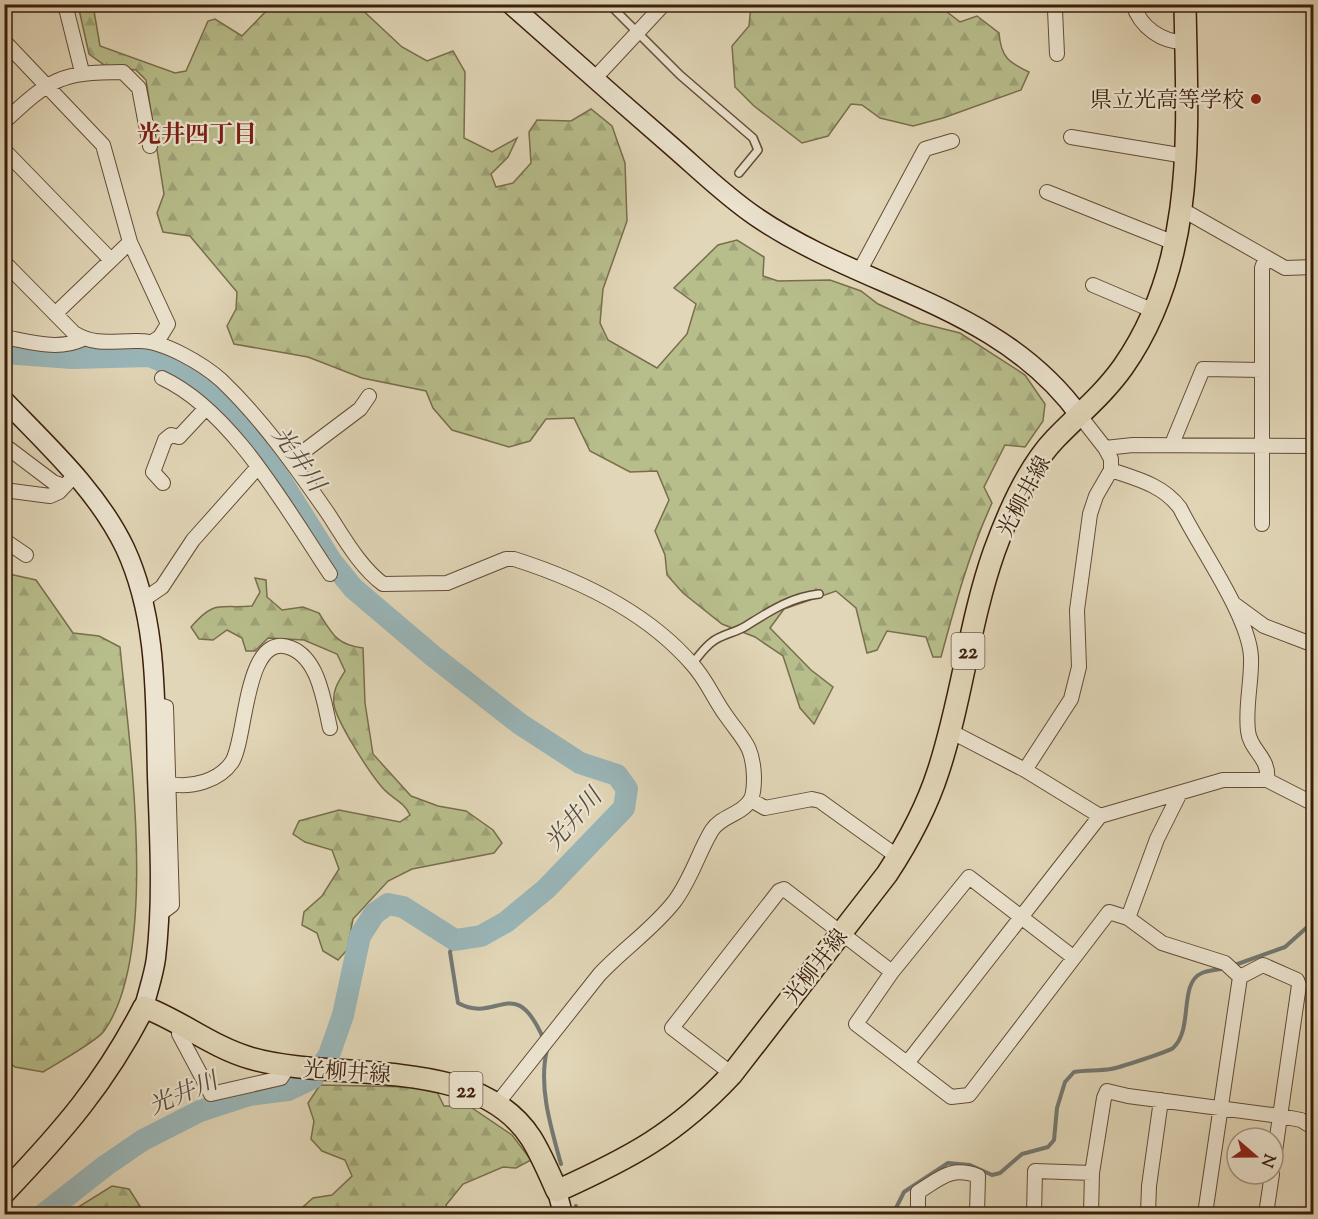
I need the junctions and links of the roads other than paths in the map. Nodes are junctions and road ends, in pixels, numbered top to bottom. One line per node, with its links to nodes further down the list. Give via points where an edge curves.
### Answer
1 (65, 4): 14 (street)
2 (510, 4): 15 (street)
3 (609, 4): 10 (lane)
4 (664, 4): 10 (street)
5 (1058, 4): 13 (street)
6 (1132, 4): 12 (street, via 1143,22 1163,40)
7 (1185, 4): 12 (main road, 光柳井線 / 22)
8 (1302, 4): 9 (street)
9 (1314, 5)
10 (638, 32): 15 (street); 23 (lane, via 680,75 753,138 758,150)
11 (4, 41): 16 (street)
12 (1186, 42): 22 (main road, 光柳井線 / 22)
13 (1057, 54)
14 (82, 72): 16 (street); 20 (street, via 123,72 133,79 139,88)
15 (595, 78): 32 (street, via 753,215)
16 (48, 85): 17 (street); 26 (street, via 103,145)
17 (4, 122)
18 (1071, 136): 22 (street)
19 (952, 141): 32 (street, via 925,149)
20 (150, 146)
21 (4, 150): 29 (street)
22 (1185, 156): 25 (main road, 光柳井線 / 22)
23 (739, 173)
24 (1047, 192): 27 (street)
25 (1183, 210): 27 (main road, 光柳井線 / 22); 28 (street)
26 (130, 242): 29 (street); 38 (street, via 168,324)
27 (1177, 244): 34 (main road, 光柳井線 / 22)
28 (1266, 257): 31 (street, via 1285,267); 39 (street, via 1262,268)
29 (110, 259): 35 (street)
30 (4, 262): 35 (street)
31 (1314, 267)
32 (859, 272): 44 (street, via 967,320 998,339 1046,375)
33 (1093, 285): 34 (street)
34 (1154, 311): 44 (main road, 光柳井線 / 22, via 1124,365)
35 (55, 314): 37 (street)
36 (4, 337): 37 (street, via 52,346 71,345)
37 (83, 339): 38 (street, via 97,344)
38 (152, 342): 50 (street, via 199,363 221,380)
39 (1262, 370): 46 (street, via 1203,369); 47 (street)
40 (162, 378): 43 (street)
41 (369, 396): 50 (street, via 360,409)
42 (4, 400): 53 (street)
43 (206, 408): 51 (street); 54 (street, via 178,437 171,435 165,440 153,472)
44 (1080, 416): 49 (street); 67 (main road, 光柳井線 / 22, via 1053,441 1012,507 987,577)
45 (4, 444): 53 (street, via 53,482)
46 (1174, 445): 47 (street); 49 (street)
47 (1261, 446): 48 (street); 56 (street)
48 (1314, 446)
49 (1105, 448): 52 (street)
50 (291, 461): 64 (street, via 359,558 383,584 447,583 514,559 581,582 639,618)
51 (257, 468): 59 (street); 61 (street, via 193,540 162,587)
52 (1112, 470): 62 (street, via 1170,494); 68 (street, via 1090,514 1079,580 1076,686)
53 (70, 480): 55 (street, via 50,496); 61 (street, via 106,515 125,548)
54 (163, 483)
55 (4, 490)
56 (1262, 524)
57 (4, 540): 58 (street)
58 (26, 555)
59 (330, 574)
60 (819, 594): 64 (lane, via 791,601 723,636)
61 (142, 600): 65 (street, via 151,634)
62 (1233, 603): 63 (street, via 1264,626); 69 (street, via 1251,658 1248,731 1251,743 1264,758)
63 (1314, 645)
64 (692, 664): 72 (street, via 751,751)
65 (155, 704): 70 (street, via 166,707); 76 (street)
66 (330, 728): 70 (street, via 312,669 295,650 285,645 274,647 265,652 256,666 240,745 232,762 218,776 199,783)
67 (950, 731): 68 (street); 75 (main road, 光柳井線 / 22, via 923,811)
68 (1025, 770): 74 (street)
69 (1266, 780): 71 (street, via 1223,780); 73 (street)
70 (170, 784): 76 (street, via 172,905)
71 (1180, 793): 74 (street); 78 (street, via 1157,839)
72 (751, 800): 75 (street, via 765,808 820,801); 89 (street, via 741,810 721,819 673,903 650,930 599,975)
73 (1314, 804)
74 (1100, 816): 77 (street)
75 (898, 857): 79 (main road, 光柳井線 / 22)
76 (160, 914): 83 (street, via 156,960)
77 (1020, 915): 80 (street); 82 (street, via 969,877); 85 (street)
78 (1128, 918): 80 (street, via 1109,912); 81 (street, via 1162,942)
79 (840, 933): 82 (street); 87 (main road, 光柳井線 / 22); 87 (street, via 783,889 712,975 672,1028)
80 (1073, 957): 85 (street, via 969,1095 951,1097)
81 (1233, 970): 90 (street); 91 (street, via 1263,964 1297,980 1299,985)
82 (892, 972): 85 (street, via 856,1024)
83 (144, 1007): 84 (main road, 光柳井線 / 22); 97 (main road, via 122,1051 97,1088)
84 (180, 1025): 86 (main road, 光柳井線 / 22, via 249,1058); 86 (street, via 179,1034 211,1094 281,1078)
85 (908, 1062)
86 (288, 1067): 89 (main road, 光柳井線 / 22, via 437,1079)
87 (732, 1074): 96 (main road, 光柳井線 / 22, via 688,1118 659,1139 625,1160)
88 (1161, 1100): 90 (street); 94 (street, via 1107,1091); 103 (street)
89 (496, 1105): 96 (main road, 光柳井線 / 22, via 530,1137)
90 (1221, 1108): 91 (street); 104 (street)
91 (1280, 1116): 92 (street); 93 (street, via 1301,1120)
92 (1279, 1126)
93 (1314, 1128)
94 (1092, 1173): 101 (street, via 1035,1171); 102 (street)
95 (1270, 1186): 105 (street)
96 (557, 1191): 98 (street)
97 (4, 1193)
98 (563, 1215)
99 (918, 1215): 100 (street, via 918,1192 951,1172 963,1170 978,1176)
100 (977, 1215)
101 (1034, 1215)
102 (1091, 1215)
103 (1148, 1215)
104 (1205, 1215)
105 (1266, 1215)

